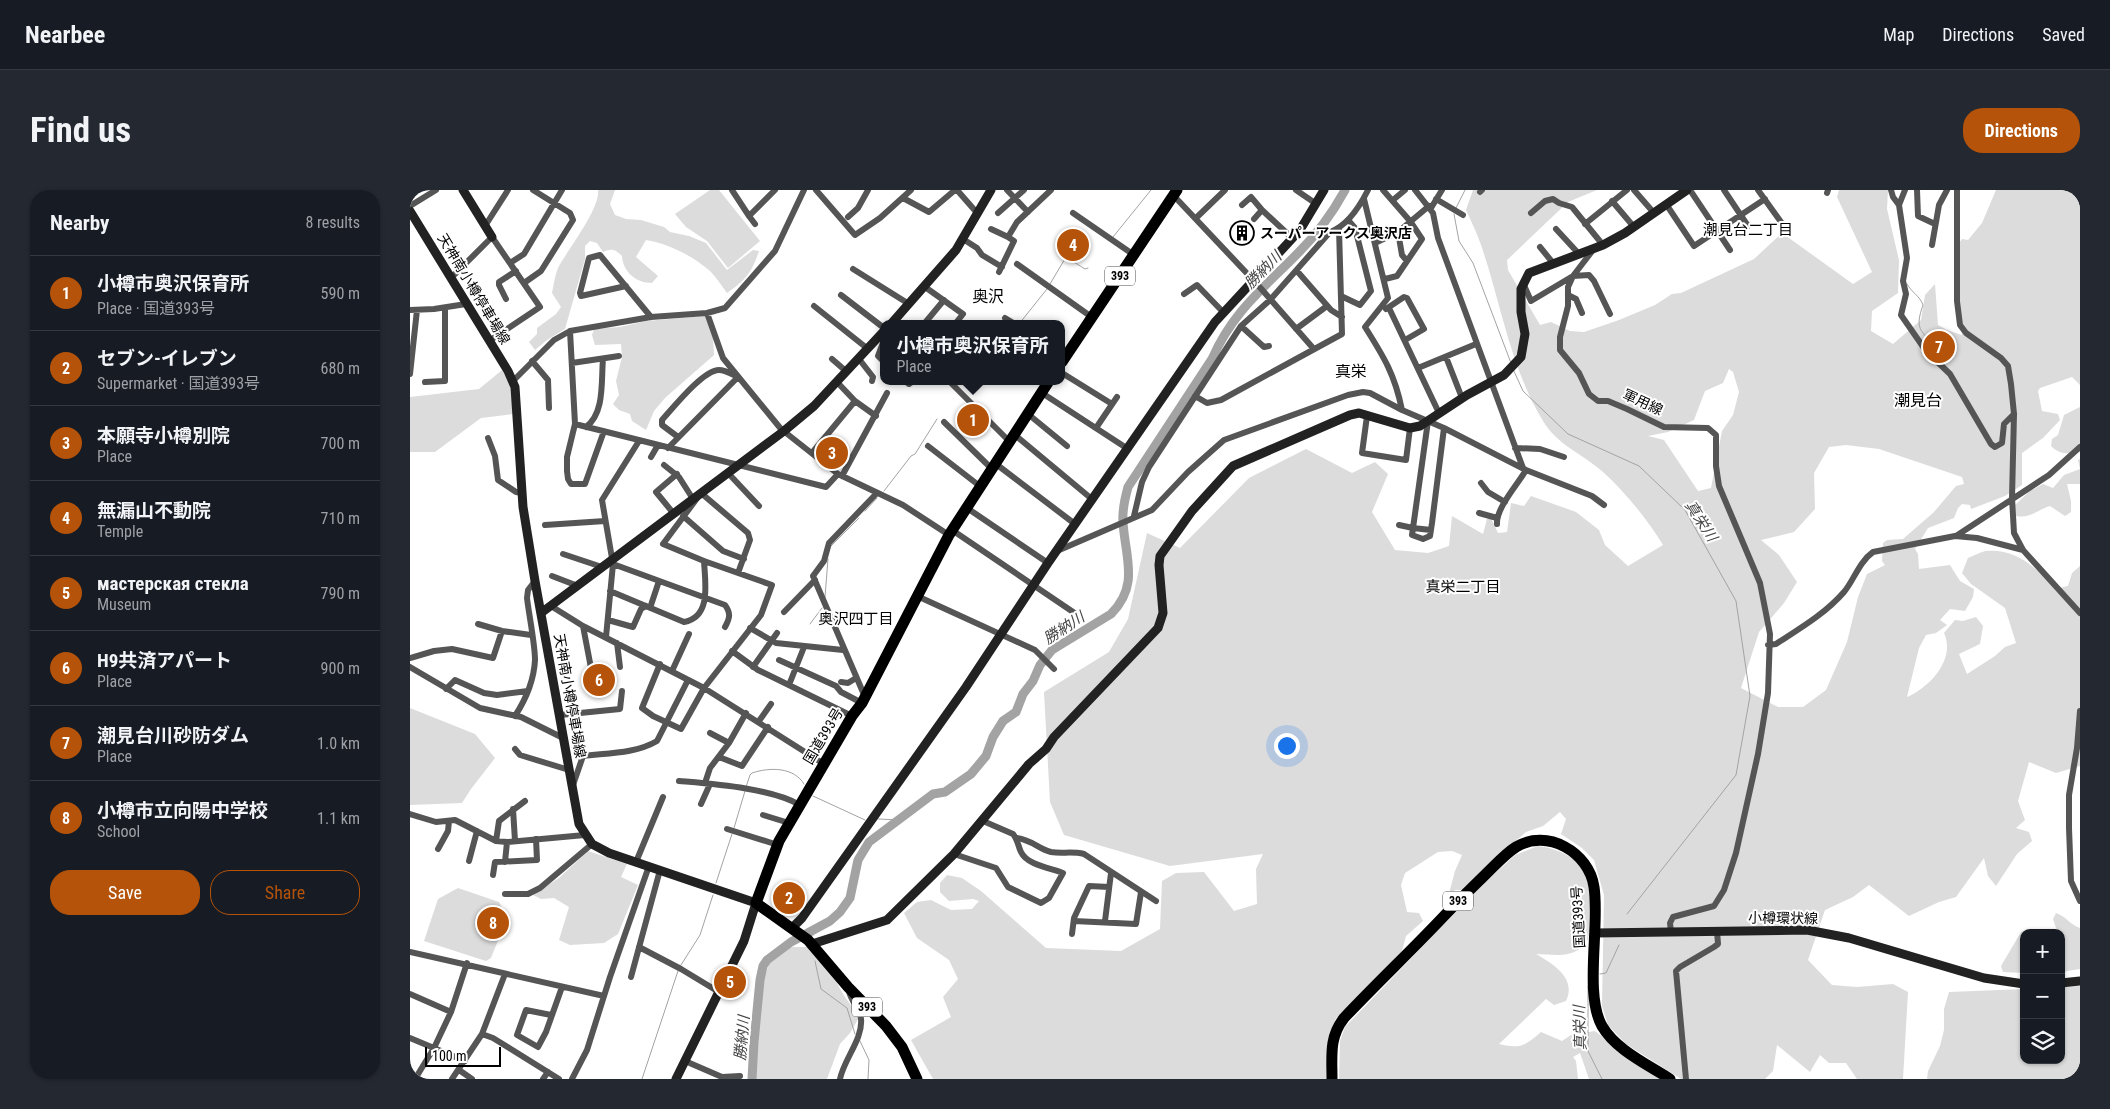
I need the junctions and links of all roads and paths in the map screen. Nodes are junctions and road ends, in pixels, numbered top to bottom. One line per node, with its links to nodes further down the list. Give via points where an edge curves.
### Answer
1 (436, 190): 48 (street)
2 (463, 190): 70 (street)
3 (508, 190): 70 (street)
4 (534, 190): 43 (street)
5 (562, 190): 43 (street)
6 (732, 190): 60 (street)
7 (775, 190): 60 (street)
8 (804, 190): 121 (street, via 775,251 725,308)
9 (816, 190): 36 (street, via 855,235)
10 (867, 190): 61 (street, via 858,208)
11 (911, 190): 36 (street)
12 (956, 190): 36 (street, via 929,212); 57 (street)
13 (991, 190): 57 (street)
14 (1007, 190): 37 (street)
15 (1024, 190): 37 (street)
16 (1225, 190): 62 (street)
17 (1296, 190): 44 (street)
18 (1324, 190): 44 (street)
19 (1368, 190): 38 (street)
20 (1383, 190): 41 (street)
21 (1405, 190): 41 (street)
22 (1415, 190): 49 (street)
23 (1442, 190): 39 (street)
24 (1627, 190): 42 (street)
25 (1634, 190): 56 (street)
26 (1689, 190): 45 (street); 76 (street)
27 (1724, 190): 59 (street)
28 (1758, 190): 40 (street)
29 (1891, 190): 47 (street)
30 (1905, 190): 47 (street)
31 (1917, 190): 69 (street, via 1918,216)
32 (1947, 190): 69 (street, via 1939,205)
33 (1957, 190): 174 (street, via 1960,324 1966,333 2008,366)
34 (1048, 191): 52 (street)
35 (1173, 192): 62 (street); 89 (highway, 393)
36 (902, 198)
37 (1015, 198): 52 (street); 53 (street)
38 (1364, 199): 64 (street); 82 (street)
39 (1436, 199): 49 (street); 58 (street)
40 (1765, 199): 59 (street); 66 (street)
41 (1393, 200): 65 (street)
42 (1612, 201): 68 (street); 72 (street)
43 (554, 204): 91 (street, via 524,254); 102 (street, via 570,213 573,220 541,271)
44 (1315, 204): 80 (street)
45 (1666, 204): 56 (street); 76 (street, via 1694,246)
46 (1242, 205): 50 (street, via 1251,197)
47 (1901, 205): 174 (street, via 1908,261 1901,315 1926,350 1950,374 1991,444 2002,443 2004,424)
48 (410, 206)
49 (1430, 207): 65 (street); 139 (street)
50 (1262, 210): 63 (street); 80 (street)
51 (410, 211): 98 (street, 天神南小樽停車場線)
52 (1028, 212): 79 (street)
53 (998, 213)
54 (1072, 213): 89 (street)
55 (1531, 213): 68 (street, via 1553,199 1572,207)
56 (1654, 213): 72 (street)
57 (978, 214): 81 (street)
58 (1463, 215)
59 (1741, 215): 71 (street); 76 (street)
60 (749, 216): 67 (street)
61 (848, 217)
62 (1196, 218): 100 (street)
63 (1254, 219)
64 (1348, 220): 74 (street); 108 (street, via 1355,228 1370,291 1360,305)
65 (1410, 221): 77 (street); 90 (street, via 1422,239)
66 (1781, 222)
67 (755, 224)
68 (1585, 224): 83 (street)
69 (1935, 224): 84 (street)
70 (485, 226): 78 (street)
71 (1748, 226)
72 (1634, 227): 83 (street)
73 (991, 228): 79 (street)
74 (1339, 229): 96 (street, via 1330,232); 108 (street)
75 (1556, 229): 88 (street)
76 (1717, 231): 87 (street)
77 (1398, 232): 82 (street); 90 (street, via 1402,255)
78 (492, 236): 91 (street); 98 (street)
79 (1008, 237): 81 (street, via 1014,241 1000,269)
80 (1292, 238): 100 (street)
81 (963, 240): 104 (street)
82 (1375, 243): 99 (street)
83 (1603, 245): 86 (street)
84 (1932, 245)
85 (1540, 247): 92 (street)
86 (1593, 250): 88 (street); 97 (street, 軍用線)
87 (1730, 250)
88 (1579, 254): 92 (street)
89 (1134, 255): 127 (highway, 393)
90 (1407, 261): 99 (street, via 1397,276)
91 (510, 263): 95 (street)
92 (1554, 263): 101 (street, via 1529,273)
93 (1016, 264): 127 (street)
94 (853, 269): 113 (street)
95 (516, 271): 102 (street); 109 (street, via 499,282)
96 (1297, 271): 110 (street); 115 (street)
97 (1573, 276): 101 (street, via 1531,301); 107 (street, 軍用線); 123 (street, via 1589,275)
98 (450, 278): 112 (street, 天神南小樽停車場線)
99 (1385, 279): 120 (street, via 1388,298)
100 (1255, 282): 110 (street); 119 (street)
101 (1523, 282): 160 (street, via 1520,295 1525,334 1521,357 1504,375)
102 (524, 284): 138 (street, via 540,307)
103 (626, 286): 103 (street, via 600,255 589,258 580,293 581,296); 124 (street)
104 (925, 287): 111 (street); 113 (street)
105 (1184, 294): 119 (street, via 1197,285)
106 (841, 295): 133 (street)
107 (1568, 295): 122 (street, via 1576,299); 266 (street, 軍用線, via 1560,350 1579,373 1590,394 1598,401 1627,409 1664,427 1708,428 1716,435 1719,486 1760,583 1770,634)
108 (1341, 296): 125 (street)
109 (506, 299)
110 (1270, 299): 132 (street); 134 (street)
111 (944, 300): 129 (street); 130 (street, via 963,314)
112 (466, 304): 116 (street); 138 (street, 天神南小樽停車場線)
113 (909, 304): 128 (street)
114 (814, 306): 141 (street)
115 (1327, 306): 125 (street); 134 (street)
116 (445, 308): 118 (street); 158 (street, via 445,381)
117 (1389, 308): 120 (street); 137 (street); 137 (street, via 1407,298 1424,329)
118 (413, 310): 153 (street)
119 (1223, 312): 196 (street)
120 (1378, 312): 171 (street, via 1365,327 1394,377)
121 (707, 313): 124 (street); 155 (street, via 723,358)
122 (1582, 313)
123 (1610, 314)
124 (651, 317): 135 (street)
125 (1342, 317): 142 (street, via 1342,334)
126 (1005, 318): 131 (street)
127 (1092, 318): 143 (highway, 393)
128 (895, 320)
129 (927, 320)
130 (958, 320)
131 (1008, 320)
132 (1241, 326): 140 (street, via 1264,347); 165 (street)
133 (880, 327)
134 (1296, 329): 142 (street)
135 (570, 330): 149 (street); 150 (street)
136 (880, 334): 141 (street)
137 (1405, 340): 151 (street)
138 (489, 341): 156 (street, 天神南小樽停車場線)
139 (1476, 344): 145 (street); 160 (street)
140 (1269, 346)
141 (868, 348): 148 (street)
142 (1313, 348): 165 (street, via 1221,400 1208,403)
143 (1065, 355)
144 (619, 356): 146 (street)
145 (1446, 357): 151 (street); 167 (street)
146 (603, 359): 150 (street); 180 (street, via 598,414)
147 (832, 359): 152 (street)
148 (859, 359): 152 (street); 157 (street, via 873,377)
149 (532, 361): 156 (street); 170 (street, via 548,380)
150 (572, 363): 179 (street)
151 (1418, 368): 172 (street)
152 (847, 372): 159 (street)
153 (410, 374)
154 (1065, 375): 169 (street)
155 (738, 377): 185 (street); 187 (street); 187 (street, via 720,370 697,383 662,420 662,425)
156 (513, 381): 209 (street, 天神南小樽停車場線)
157 (872, 381)
158 (425, 382)
159 (837, 382): 168 (street); 185 (street)
160 (1490, 382): 167 (street); 195 (street)
161 (953, 385): 188 (street)
162 (1047, 385): 164 (highway, 国道393号)
163 (887, 393): 175 (street)
164 (1042, 393): 173 (highway, 国道393号); 181 (street)
165 (1195, 396): 221 (street, via 1149,467)
166 (1116, 397): 169 (street)
167 (1462, 398): 172 (street)
168 (855, 402): 175 (street); 197 (street)
169 (1112, 404): 181 (street)
170 (549, 408)
171 (1402, 410): 177 (street); 221 (street, via 1363,392 1301,409 1217,445 1152,510)
172 (1439, 413): 177 (street)
173 (1028, 414): 188 (highway, 国道393号); 192 (street)
174 (2014, 414): 212 (street)
175 (876, 416): 206 (street)
176 (1367, 416): 182 (street); 182 (street, via 1362,453 1406,460); 316 (street, via 1359,413 1350,415 1233,466 1192,511 1163,550 1159,565 1163,613 1158,628 1029,764)
177 (1428, 421): 182 (street); 183 (street); 226 (street)
178 (944, 422): 202 (street)
179 (574, 424): 180 (street); 184 (street, via 567,457 571,484 585,484)
180 (586, 427): 184 (street)
181 (1096, 428): 196 (street)
182 (1410, 428)
183 (1444, 428): 203 (street); 226 (street, via 1430,536 1423,539 1412,535)
184 (604, 431): 189 (street)
185 (784, 431): 197 (street); 201 (street)
186 (488, 438): 209 (street, via 495,456 498,480)
187 (678, 438): 194 (street)
188 (1012, 438): 202 (highway, 国道393号); 214 (street)
189 (639, 441): 190 (street); 222 (street, via 602,500)
190 (658, 445): 194 (street); 198 (street)
191 (928, 446): 208 (street)
192 (1067, 446)
193 (2080, 447): 212 (street, via 2049,475)
194 (668, 448): 201 (street)
195 (1515, 448): 199 (street, via 1540,449); 203 (street)
196 (1128, 449): 214 (street)
197 (812, 453): 206 (street)
198 (652, 457)
199 (1564, 457)
200 (664, 465): 205 (street)
201 (736, 466): 204 (street); 206 (street, via 826,487)
202 (994, 466): 208 (highway, 国道393号); 223 (street)
203 (1524, 469): 215 (street); 216 (street, via 1592,496)
204 (728, 473): 210 (street); 217 (street)
205 (677, 474): 213 (street); 220 (street, via 656,492)
206 (840, 475): 211 (street)
207 (1481, 483): 215 (street, via 1488,492)
208 (981, 487): 218 (highway, 国道393号)
209 (522, 493): 240 (street, 天神南小樽停車場線)
210 (702, 493): 213 (street); 220 (street); 232 (street, via 748,533 750,540)
211 (876, 494): 227 (street); 239 (street, via 829,543)
212 (2012, 498): 228 (street); 229 (street, via 2014,533)
213 (693, 499): 220 (street)
214 (1093, 500): 223 (street)
215 (1505, 502): 219 (street, via 1497,521)
216 (1604, 505)
217 (759, 506)
218 (967, 508): 227 (highway, 国道393号); 235 (street)
219 (1479, 513)
220 (679, 515): 232 (street, via 723,551); 233 (street, via 663,544); 234 (street)
221 (1134, 516): 230 (street)
222 (605, 521): 224 (street); 234 (street)
223 (1075, 524): 230 (street)
224 (545, 525)
225 (1399, 525): 226 (street)
226 (1413, 528)
227 (950, 533): 243 (street); 245 (highway, 国道393号)
228 (1955, 536): 229 (street); 266 (street, via 1873,552 1842,594 1820,614 1776,644)
229 (2023, 550): 251 (street)
230 (1057, 551): 235 (street)
231 (563, 554): 236 (street)
232 (744, 559): 237 (street)
233 (704, 561): 237 (street); 246 (street)
234 (612, 562): 236 (street); 241 (street); 244 (street)
235 (1048, 563): 243 (street)
236 (602, 567): 242 (street)
237 (738, 573): 257 (street, via 772,585 761,615)
238 (552, 576): 242 (street)
239 (814, 580): 250 (street); 268 (street)
240 (535, 581): 249 (street, 天神南小樽停車場線); 262 (street, via 528,590 527,598)
241 (659, 581): 246 (street); 248 (street)
242 (578, 586): 247 (street)
243 (1034, 586): 252 (street); 261 (street)
244 (610, 591): 248 (street); 253 (street)
245 (917, 596): 261 (street); 288 (highway, 国道393号)
246 (706, 598): 248 (street, via 700,613 693,620 684,622); 256 (street, via 729,610)
247 (551, 606): 249 (street); 255 (street)
248 (648, 607): 253 (street, via 641,609 633,627)
249 (541, 612): 292 (street, 天神南小樽停車場線)
250 (784, 612)
251 (2080, 613)
252 (1079, 616)
253 (608, 620): 263 (street)
254 (478, 624): 258 (street)
255 (583, 626): 263 (street); 277 (street)
256 (726, 627)
257 (750, 628): 264 (street); 269 (street)
258 (502, 631): 262 (street); 270 (street, via 493,658 452,649)
259 (777, 633): 264 (street)
260 (689, 634): 279 (street)
261 (1002, 634): 278 (street, via 1035,650); 345 (street)
262 (531, 635): 286 (street, via 535,660)
263 (606, 637): 265 (street)
264 (771, 640): 267 (street, via 776,644); 275 (street)
265 (617, 642): 272 (street); 274 (street)
266 (1768, 645): 347 (street, 軍用線, via 1764,725 1736,853 1724,890 1714,906 1673,916)
267 (804, 647): 268 (street); 276 (street)
268 (843, 650): 280 (street)
269 (732, 651): 275 (street); 284 (street)
270 (410, 658)
271 (780, 660): 276 (street)
272 (660, 664): 279 (street); 295 (street, via 642,708)
273 (410, 667): 285 (street)
274 (620, 667)
275 (753, 667): 283 (street)
276 (795, 667): 283 (street); 288 (street)
277 (591, 668)
278 (1054, 669)
279 (672, 671): 281 (street)
280 (856, 678): 282 (street, via 848,683); 288 (street)
281 (688, 680): 284 (street); 295 (street)
282 (841, 682)
283 (788, 685): 294 (street)
284 (704, 688): 291 (street); 295 (street, via 681,729)
285 (446, 689): 286 (street, via 455,680 497,696); 293 (street, via 480,708)
286 (528, 691): 293 (street)
287 (622, 691): 292 (street, via 620,709)
288 (863, 700): 294 (highway, 国道393号)
289 (771, 704): 296 (street)
290 (2080, 711): 341 (street, via 2069,795 2071,881)
291 (746, 713): 296 (street); 300 (street)
292 (560, 715): 299 (street, 天神南小樽停車場線)
293 (515, 716): 299 (street)
294 (852, 716): 303 (highway, 国道393号)
295 (668, 721): 307 (street, via 657,741 649,746 583,756)
296 (759, 721): 297 (street)
297 (768, 727): 302 (street, via 742,766); 303 (street)
298 (710, 734): 300 (street)
299 (565, 739): 304 (street, 天神南小樽停車場線)
300 (730, 743): 302 (street)
301 (515, 749): 304 (street, via 520,755)
302 (719, 757): 306 (street, via 710,768)
303 (824, 764): 311 (highway, 国道393号)
304 (569, 770): 307 (street, 天神南小樽停車場線)
305 (679, 781): 306 (street)
306 (707, 784): 310 (street); 311 (street, via 789,799)
307 (572, 787): 320 (street, 天神南小樽停車場線, via 579,824)
308 (663, 797): 332 (street)
309 (525, 801): 312 (street)
310 (702, 804)
311 (800, 805): 317 (highway, 国道393号)
312 (513, 809): 323 (street, via 498,821); 324 (street)
313 (410, 814): 315 (street, via 436,822)
314 (763, 814): 317 (street)
315 (449, 821): 319 (street, via 455,820); 328 (street, via 448,831)
316 (984, 821): 321 (street); 329 (street)
317 (789, 823): 327 (highway, 国道393号)
318 (727, 829): 327 (street)
319 (477, 831): 323 (street); 330 (street)
320 (585, 835): 322 (street); 326 (street, 天神南小樽停車場線)
321 (1017, 838): 329 (street, via 1026,860 1063,873 1048,898 1041,903 1008,887 996,868); 335 (street, via 1027,839 1050,852 1084,854)
322 (536, 839): 324 (street); 331 (street, via 537,860)
323 (496, 841): 325 (street)
324 (515, 841): 325 (street)
325 (507, 842): 331 (street)
326 (592, 844): 332 (street, 天神南小樽停車場線); 339 (street, via 540,888 528,894)
327 (778, 845): 342 (highway, 国道393号)
328 (438, 849)
329 (954, 854): 350 (street, via 887,920)
330 (468, 861)
331 (505, 862): 336 (street, via 495,862)
332 (636, 862): 333 (street, 天神南小樽停車場線)
333 (649, 866): 334 (street, 天神南小樽停車場線); 363 (street)
334 (660, 870): 342 (street, 天神南小樽停車場線); 351 (street)
335 (1111, 873): 337 (street); 338 (street)
336 (493, 875)
337 (1109, 887): 343 (street, via 1089,886); 344 (street)
338 (1141, 892): 340 (street); 344 (street, via 1136,924)
339 (505, 894)
340 (1156, 901)
341 (2080, 901)
342 (756, 903): 345 (highway, 393); 361 (street, via 744,941)
343 (1074, 921): 344 (street); 349 (street)
344 (1105, 921)
345 (793, 929): 350 (highway, 393)
346 (1717, 931): 347 (street, 小樽環状線); 357 (street, 小樽環状線, via 1808,930 1829,933 1984,978); 385 (street, via 1718,944 1714,948 1676,971)
347 (1671, 932): 348 (street, 小樽環状線)
348 (1595, 933): 383 (highway, 国道393号 / 393, via 1593,882 1580,858 1566,847 1550,841 1532,841 1515,847 1337,1027 1332,1045); 384 (highway, 国道393号 / 393, via 1594,996 1602,1026 1616,1043)
349 (1072, 934)
350 (810, 942): 360 (highway, 393)
351 (639, 948): 355 (street); 361 (street)
352 (410, 952): 353 (street, via 452,963)
353 (467, 963): 354 (street); 364 (street)
354 (505, 974): 359 (street); 366 (street)
355 (631, 977)
356 (2080, 981): 358 (street)
357 (2020, 983)
358 (2065, 983)
359 (562, 987): 363 (street); 365 (street)
360 (848, 987): 381 (street, via 862,1022); 382 (highway, 393, via 902,1046)
361 (719, 992): 370 (street)
362 (410, 994): 364 (street)
363 (604, 996): 379 (street, via 587,1050)
364 (451, 1012): 368 (street)
365 (551, 1015): 365 (street, via 538,1047 517,1035 526,1010)
366 (482, 1034): 369 (street); 372 (street)
367 (410, 1038): 368 (street)
368 (434, 1048): 369 (street); 374 (street)
369 (465, 1061): 371 (street)
370 (685, 1062): 373 (street, via 722,1077); 380 (street)
371 (458, 1070): 375 (street); 376 (street)
372 (548, 1072): 377 (street); 378 (street)
373 (740, 1076)
374 (415, 1079)
375 (452, 1079)
376 (472, 1079)
377 (543, 1079)
378 (559, 1079)
379 (572, 1079)
380 (676, 1079)
381 (840, 1079)
382 (917, 1079)
383 (1332, 1079)
384 (1670, 1079)
385 (1686, 1079)

